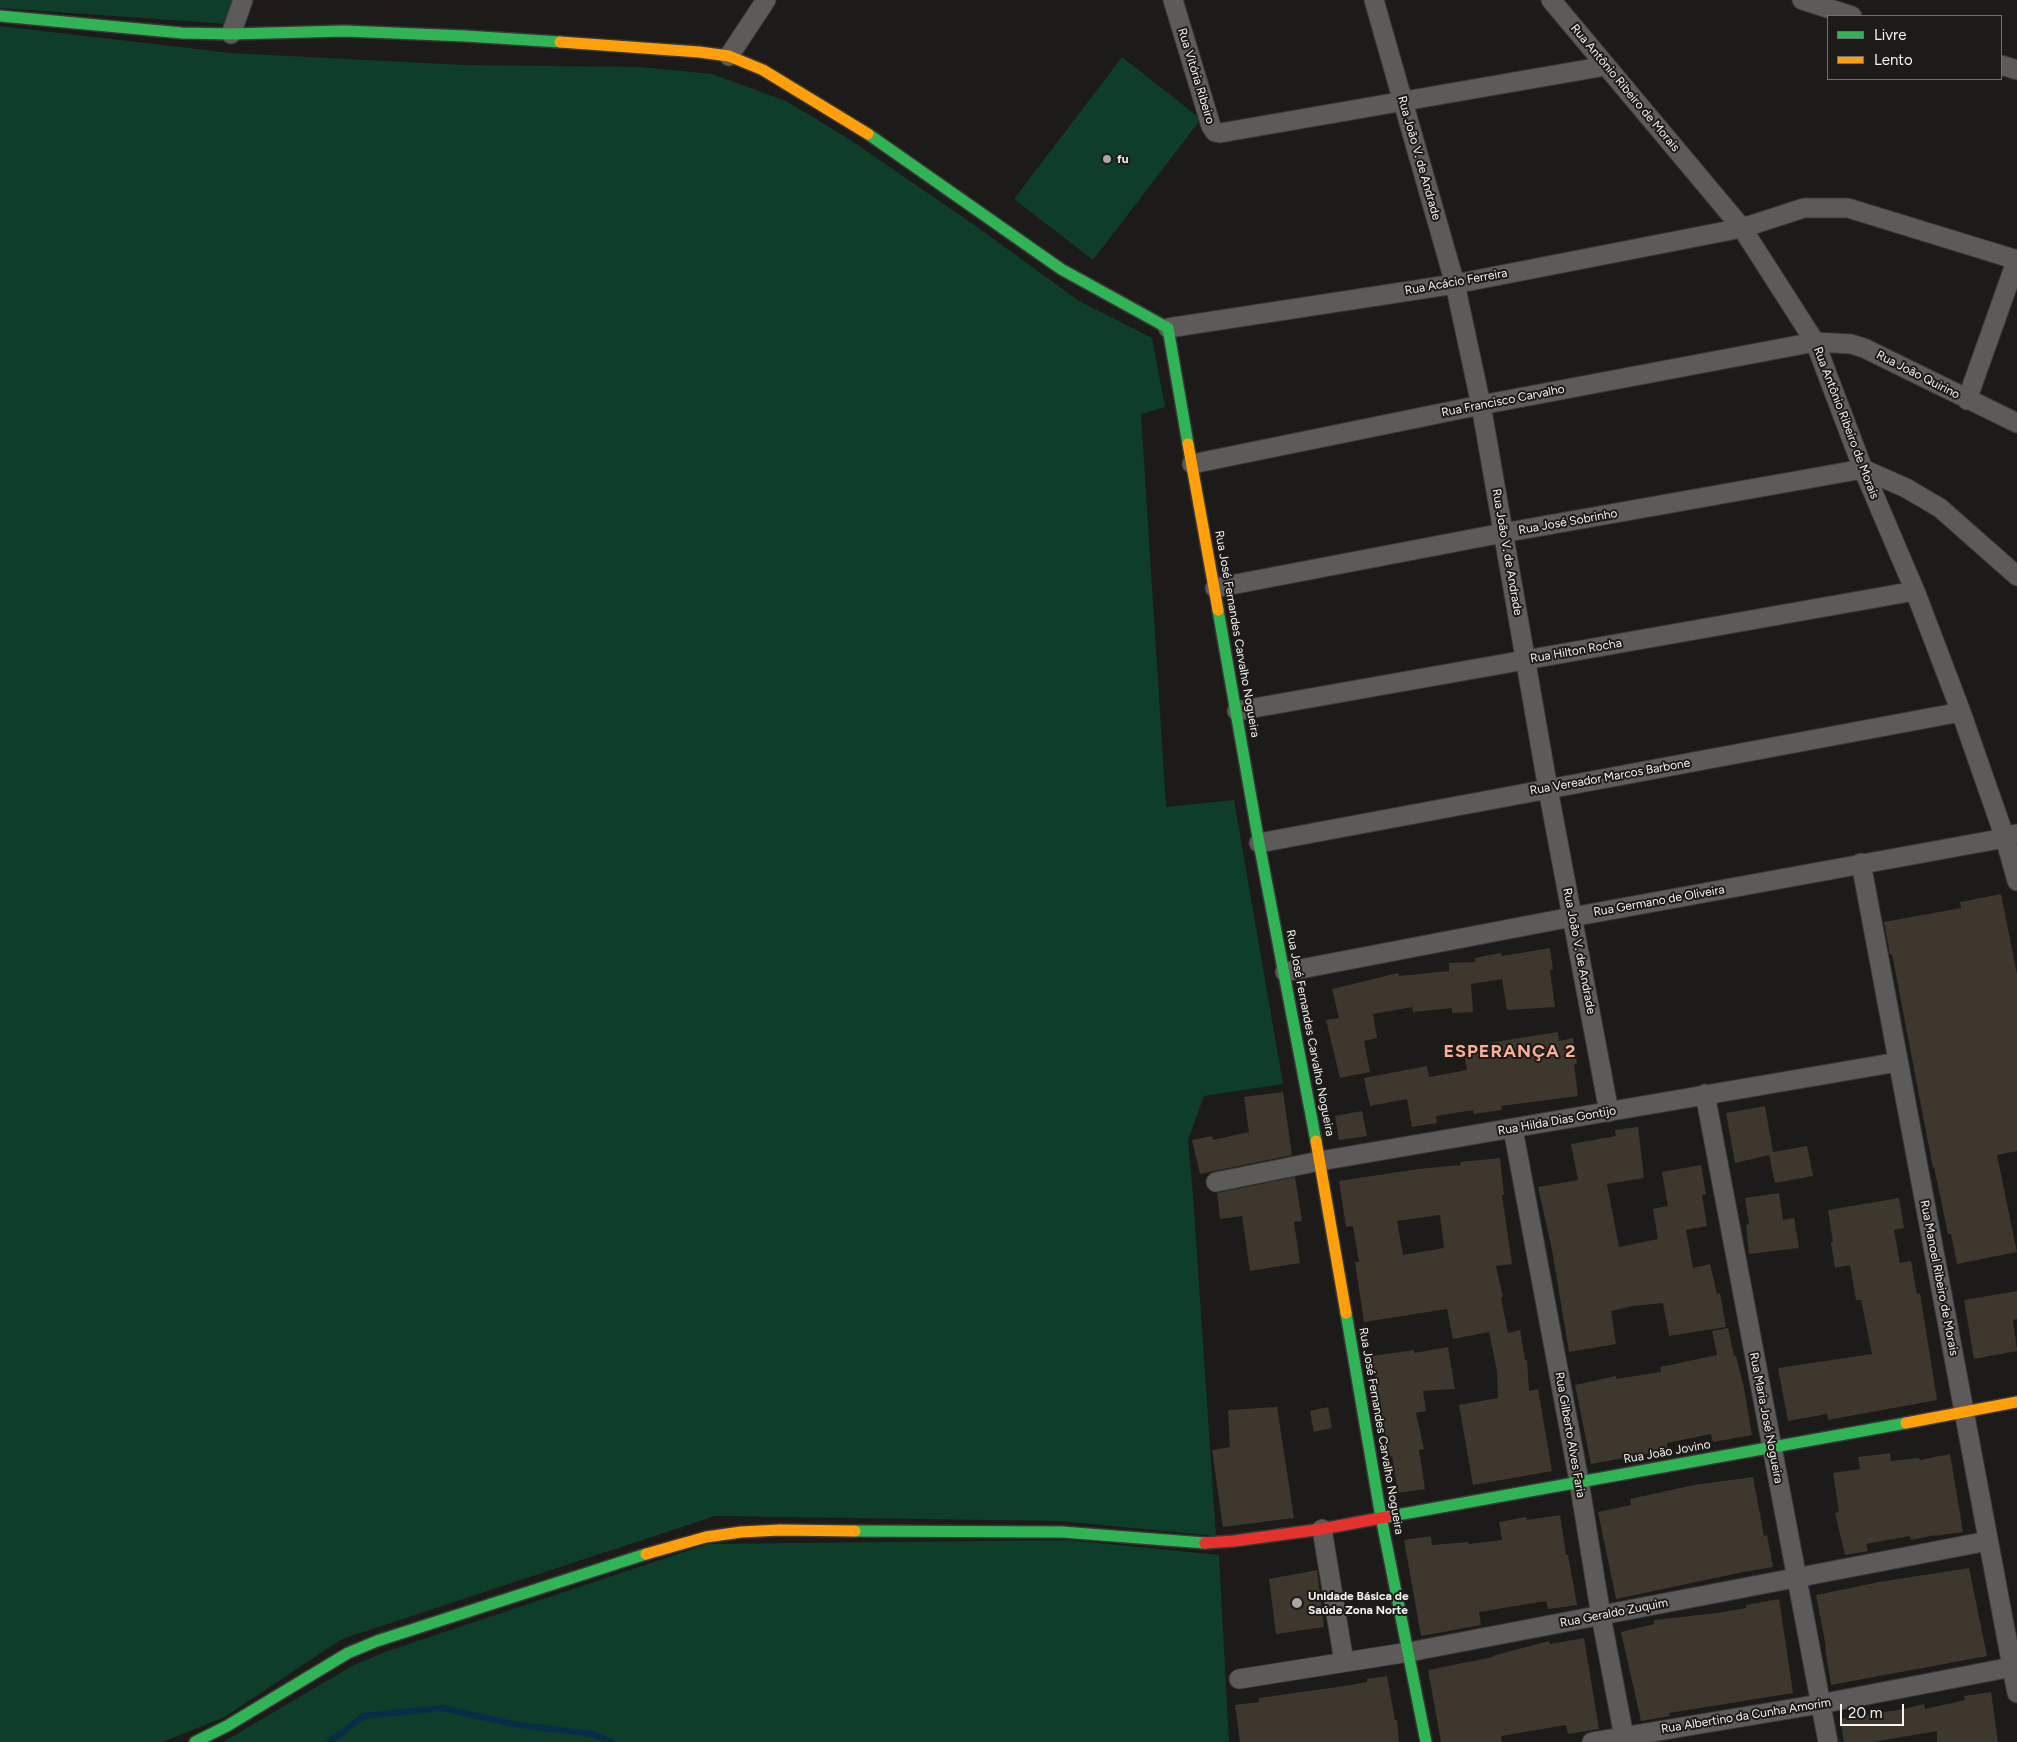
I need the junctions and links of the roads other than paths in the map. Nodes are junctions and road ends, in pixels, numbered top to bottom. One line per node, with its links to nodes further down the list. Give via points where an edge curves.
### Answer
1 (243, 0): 9 (street)
2 (766, 0): 10 (street)
3 (1173, 0): 14 (street, Rua Vitória Ribeiro, via 1215,132)
4 (1374, 0): 14 (street, Rua João V. de Andrade)
5 (1551, 0): 12 (street, Rua Antônio Ribeiro de Morais)
6 (1802, 0): 7 (street)
7 (1849, 15)
8 (0, 16): 9 (street, via 182,33)
9 (231, 34): 10 (street, via 345,31 465,36)
10 (729, 56): 18 (street, via 763,70 867,133 1061,269)
11 (2002, 65): 13 (street)
12 (1606, 66): 14 (street); 15 (street, Rua Antônio Ribeiro de Morais)
13 (2017, 70)
14 (1402, 101): 17 (street, Rua João V. de Andrade)
15 (1742, 228): 16 (street, Rua Acácio Ferreira, via 1804,208 1848,208); 17 (street, Rua Acácio Ferreira); 19 (street, Rua Antônio Ribeiro de Morais)
16 (2017, 260): 20 (street)
17 (1455, 284): 18 (street, Rua Acácio Ferreira); 21 (street, Rua João V. de Andrade)
18 (1168, 328): 23 (street, Rua José Fernandes Carvalho Nogueira)
19 (1815, 342): 20 (street, Rua João Quirino, via 1864,348); 21 (street, Rua Francisco Carvalho); 24 (street, Rua Antônio Ribeiro de Morais)
20 (1967, 400): 22 (street, Rua João Quirino)
21 (1481, 405): 23 (street, Rua Francisco Carvalho); 25 (street, Rua João V. de Andrade)
22 (2017, 423)
23 (1192, 464): 27 (street, Rua José Fernandes Carvalho Nogueira)
24 (1863, 469): 25 (street, Rua José Sobrinho); 26 (street, via 1940,508); 28 (street, Rua Antônio Ribeiro de Morais)
25 (1503, 533): 27 (street, Rua José Sobrinho); 29 (street, Rua João V. de Andrade)
26 (2017, 576)
27 (1214, 588): 30 (street, Rua José Fernandes Carvalho Nogueira)
28 (1915, 592): 29 (street, Rua Hilton Rocha); 31 (street, Rua Antônio Ribeiro de Morais)
29 (1526, 659): 30 (street, Rua Hilton Rocha); 32 (street, Rua João V. de Andrade)
30 (1237, 711): 34 (street, Rua José Fernandes Carvalho Nogueira)
31 (1961, 712): 32 (street, Rua Vereador Marcos Barbone); 33 (street, Rua Antônio Ribeiro de Morais)
32 (1548, 788): 34 (street, Rua Vereador Marcos Barbone); 37 (street, Rua João V. de Andrade)
33 (2011, 836): 35 (street, Rua Germano de Oliveira); 36 (street, Rua Antônio Ribeiro de Morais)
34 (1259, 843): 38 (street, Rua José Fernandes Carvalho Nogueira)
35 (1861, 863): 37 (street, Rua Germano de Oliveira); 39 (street, Rua Manoel Ribeiro de Morais)
36 (2017, 881)
37 (1572, 917): 38 (street, Rua Germano de Oliveira); 41 (street, Rua João V. de Andrade)
38 (1285, 972): 43 (street, Rua José Fernandes Carvalho Nogueira)
39 (1898, 1062): 40 (street, Rua Hilda Dias Gontijo); 46 (street, Rua Manoel Ribeiro de Morais)
40 (1705, 1094): 41 (street, Rua Hilda Dias Gontijo); 47 (street, Rua Maria José Nogueira)
41 (1609, 1112): 42 (street, Rua Hilda Dias Gontijo)
42 (1512, 1129): 43 (street, Rua Hilda Dias Gontijo); 48 (street, Rua Gilberto Alves Faria)
43 (1320, 1161): 44 (street, Rua Hilda Dias Gontijo); 49 (street, Rua José Fernandes Carvalho Nogueira)
44 (1216, 1182)
45 (2017, 1402): 46 (street, Rua João Jovino)
46 (1965, 1413): 47 (street, Rua João Jovino); 51 (street, Rua Manoel Ribeiro de Morais)
47 (1771, 1447): 48 (street, Rua João Jovino); 52 (street, Rua Maria José Nogueira)
48 (1579, 1481): 49 (street, Rua João Jovino); 53 (street, Rua Gilberto Alves Faria)
49 (1381, 1517): 50 (street, Rua João Jovino); 54 (street, Rua José Fernandes Carvalho Nogueira)
50 (1322, 1529): 55 (street); 61 (street, Rua João Jovino, via 1201,1543 1052,1532 780,1530 706,1537 377,1641 348,1653)
51 (1988, 1541): 52 (street, Rua Geraldo Zuquim); 56 (street, Rua Manoel Ribeiro de Morais)
52 (1796, 1577): 53 (street, Rua Geraldo Zuquim); 59 (street, Rua Maria José Nogueira)
53 (1601, 1616): 54 (street, Rua Geraldo Zuquim); 60 (street, Rua Gilberto Alves Faria)
54 (1409, 1652): 55 (street, Rua Geraldo Zuquim); 62 (street, Rua José Fernandes Carvalho Nogueira)
55 (1344, 1662): 57 (street, Rua Geraldo Zuquim)
56 (2014, 1666): 58 (street, Rua Manoel Ribeiro de Morais); 59 (street, Rua Albertino da Cunha Amorim)
57 (1239, 1679)
58 (2017, 1693)
59 (1820, 1704): 60 (street, Rua Albertino da Cunha Amorim); 64 (street, Rua Maria José Nogueira)
60 (1624, 1739): 63 (street, Rua Albertino da Cunha Amorim)
61 (195, 1742)
62 (1426, 1742)
63 (1592, 1742)
64 (1828, 1742)

